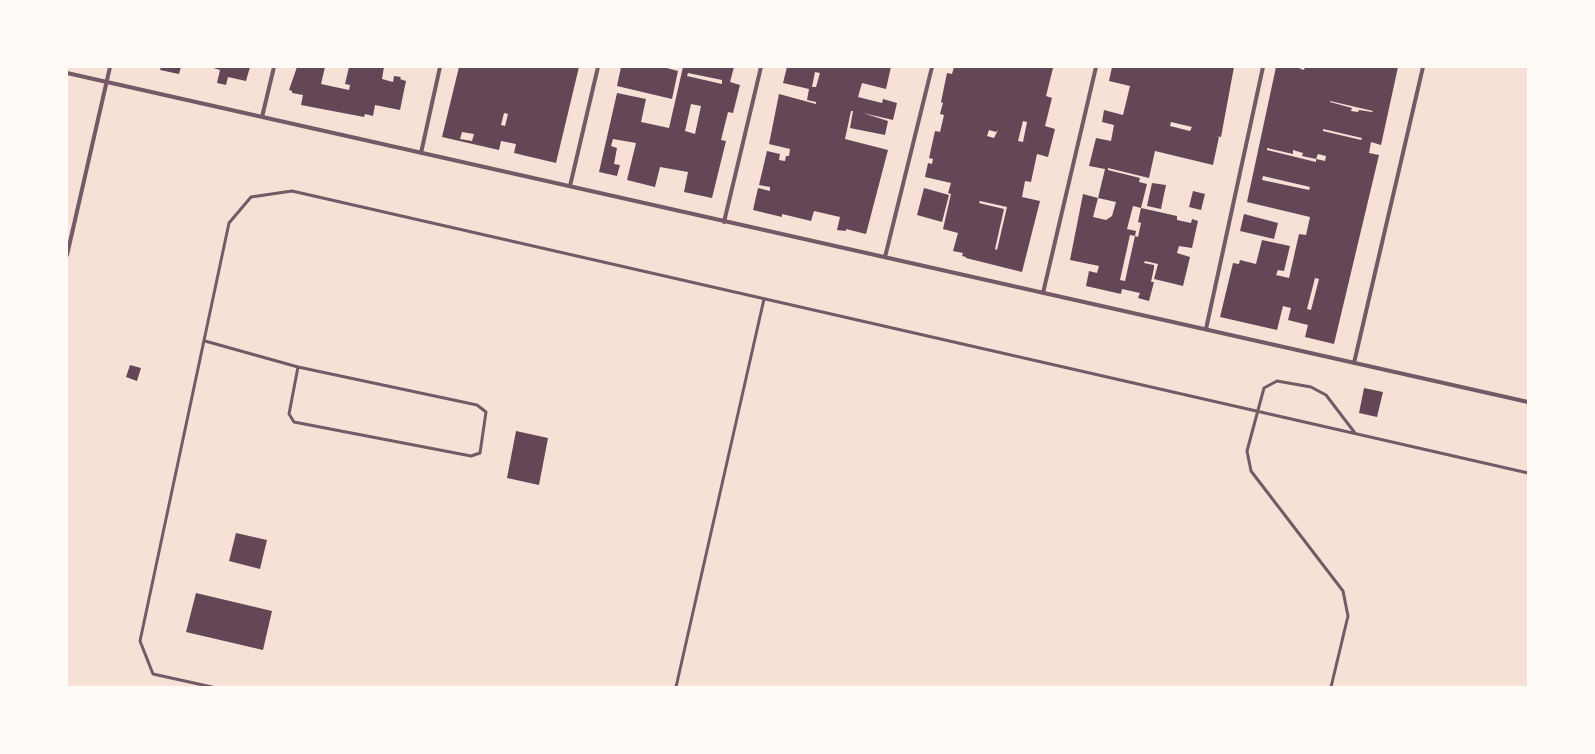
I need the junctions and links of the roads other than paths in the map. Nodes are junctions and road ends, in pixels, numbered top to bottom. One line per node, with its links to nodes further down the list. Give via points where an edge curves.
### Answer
1 (110, 67): 11 (street)
2 (274, 67): 12 (street)
3 (440, 67): 13 (street)
4 (598, 67): 14 (street)
5 (761, 67): 15 (street)
6 (932, 67): 17 (street)
7 (1096, 67): 18 (street)
8 (1263, 67): 20 (street)
9 (1423, 67): 22 (street)
10 (67, 73): 11 (street)
11 (106, 82): 12 (street); 16 (street)
12 (262, 117): 13 (street)
13 (420, 152): 14 (street)
14 (570, 186): 15 (street)
15 (724, 222): 17 (street)
16 (67, 255)
17 (885, 257): 18 (street)
18 (1043, 293): 20 (street)
19 (764, 299): 21 (lane, via 292,191 251,197 229,223); 25 (lane); 29 (lane)
20 (1206, 329): 22 (street)
21 (205, 341): 23 (lane); 28 (lane, via 140,641 153,674)
22 (1354, 363): 24 (street)
23 (298, 367): 23 (lane, via 289,414 294,422 471,456 480,453 486,412 477,405)
24 (1528, 402)
25 (1258, 411): 26 (lane); 26 (lane, via 1264,388 1277,381 1311,387 1326,395); 30 (lane, via 1248,451 1251,471 1343,591 1348,616)
26 (1355, 434): 27 (lane)
27 (1528, 473)
28 (212, 687)
29 (676, 687)
30 (1331, 687)

